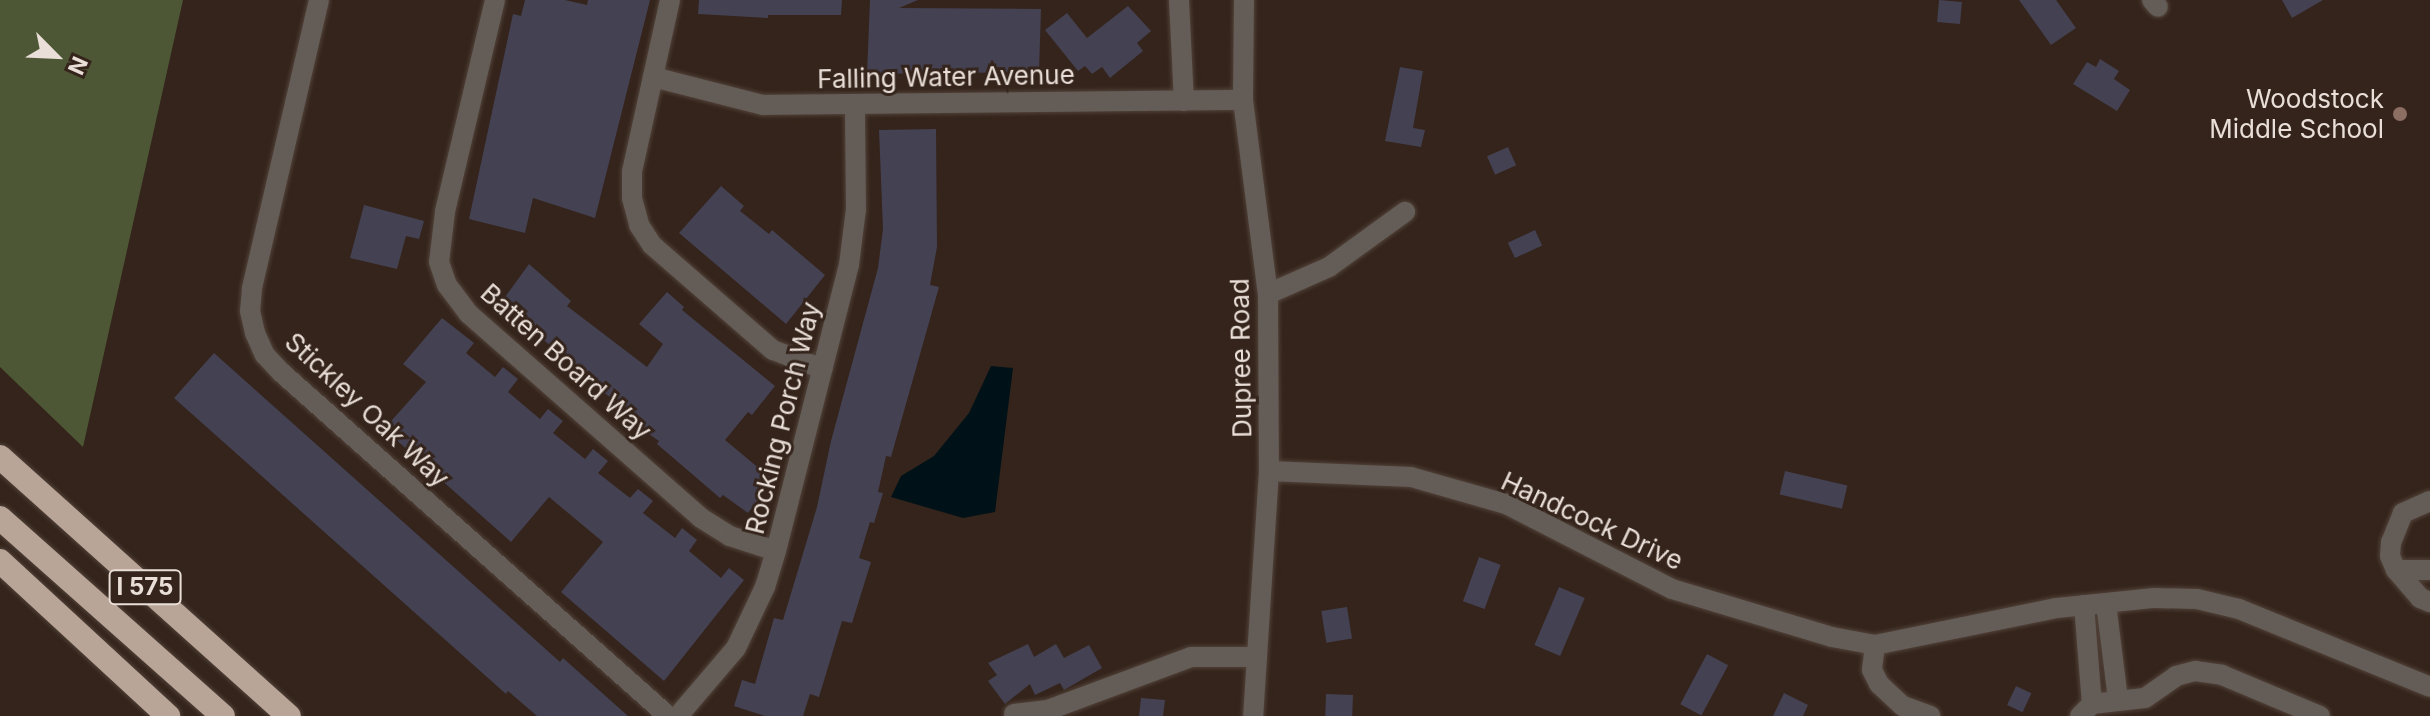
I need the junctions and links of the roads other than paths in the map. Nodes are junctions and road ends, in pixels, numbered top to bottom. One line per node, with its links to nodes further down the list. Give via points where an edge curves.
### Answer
1 (319, 0): 33 (street, Stickley Oak Way, via 252,289 250,311 265,355)
2 (495, 0): 17 (street, Batten Board Way, via 445,212 439,262 447,285 469,314 701,518 730,536)
3 (670, 0): 6 (street)
4 (1179, 0): 8 (street)
5 (1244, 0): 7 (street, Dupree Road)
6 (653, 77): 9 (street, Falling Water Avenue, via 763,105); 12 (street, via 632,171 639,225 652,245 773,350)
7 (1243, 100): 8 (street, Falling Water Avenue); 11 (street, Dupree Road)
8 (1184, 101): 9 (street, Falling Water Avenue)
9 (855, 105): 12 (street, Rocking Porch Way, via 854,237)
10 (1405, 212): 11 (street, via 1329,267)
11 (1268, 294): 14 (street, Dupree Road)
12 (823, 369): 17 (street, Rocking Porch Way)
13 (0, 457): 32 (highway, I 575)
14 (1269, 471): 24 (street, Handcock Drive, via 1411,477 1506,504 1672,589 1794,627); 25 (street, Dupree Road)
15 (2430, 501): 19 (street, via 2403,513 2391,542)
16 (0, 518): 31 (highway)
17 (776, 551): 34 (street, Rocking Porch Way, via 736,648)
18 (0, 561): 30 (highway, I 575)
19 (2396, 570): 20 (street); 21 (street)
20 (2430, 570)
21 (2430, 602)
22 (2106, 603): 23 (street); 26 (street, via 2197,599 2239,609); 27 (street)
23 (2084, 605): 24 (street); 28 (street)
24 (1875, 645): 36 (street, via 1872,670 1879,684 1903,706)
25 (1257, 657): 29 (street, via 1191,657 1048,710); 35 (street, Dupree Road)
26 (2430, 687)
27 (2118, 700): 28 (street); 37 (street, via 2145,698 2176,676 2205,671)
28 (2086, 710)
29 (1014, 714)
30 (168, 716)
31 (223, 716)
32 (289, 716)
33 (668, 716)
34 (678, 716)
35 (1253, 716)
36 (1930, 716)
37 (2320, 716)

